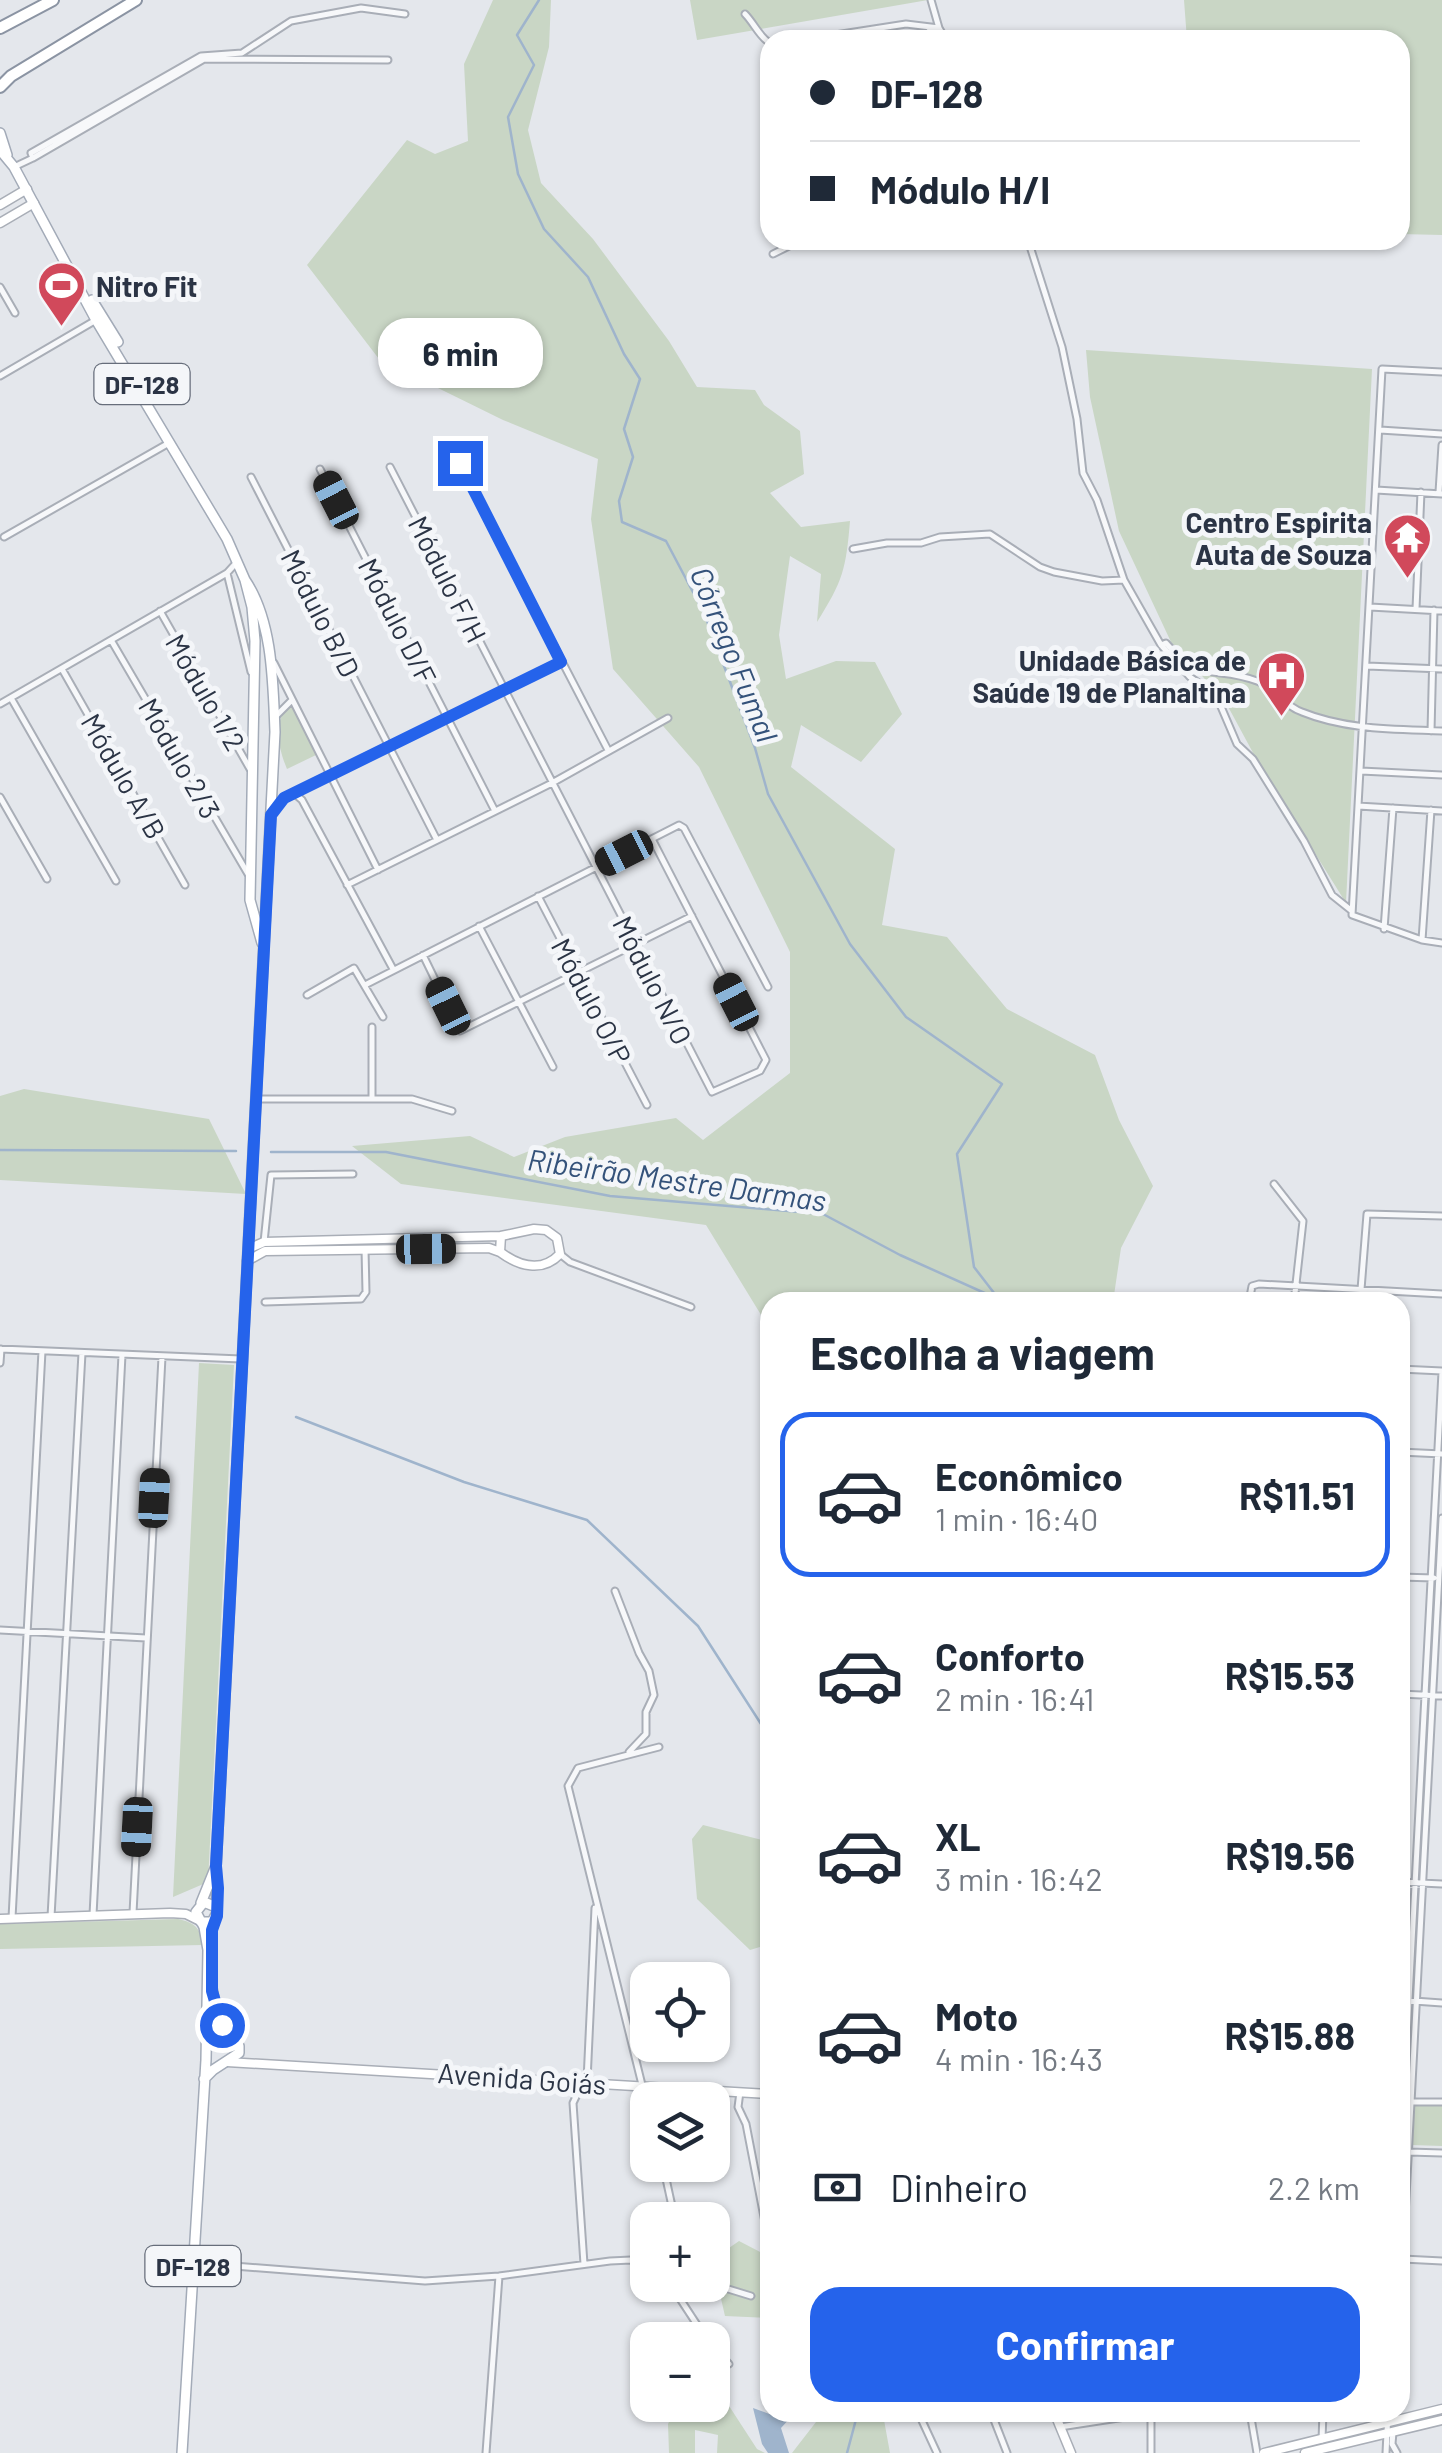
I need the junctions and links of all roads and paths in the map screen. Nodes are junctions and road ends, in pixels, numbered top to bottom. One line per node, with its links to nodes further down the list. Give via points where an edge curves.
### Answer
1 (53, 0): 6 (highway)
2 (136, 0): 12 (highway)
3 (931, 0): 7 (street)
4 (405, 14): 15 (street, via 361,8 318,14 291,22 242,53 206,54)
5 (745, 14): 10 (street)
6 (0, 28)
7 (940, 28): 8 (street); 9 (street)
8 (867, 30)
9 (929, 30)
10 (760, 33)
11 (388, 60): 15 (street, via 204,59)
12 (1, 87)
13 (0, 132): 14 (main road, DF-128 / DF-128)
14 (4, 154): 16 (main road, DF-128 / DF-128)
15 (33, 158): 16 (street)
16 (14, 167): 17 (main road, DF-128 / DF-128)
17 (27, 189): 18 (main road, DF-128 / DF-128); 19 (street)
18 (34, 203): 20 (street); 25 (main road, DF-128 / DF-128)
19 (0, 205)
20 (0, 223)
21 (782, 250): 23 (street)
22 (1031, 250): 51 (street, via 1062,347 1084,473)
23 (774, 254)
24 (0, 287): 27 (street)
25 (84, 292): 26 (main road, DF-128 / DF-128); 28 (main road, DF-128 / DF-128)
26 (96, 305): 28 (main road); 29 (main road, DF-128 / DF-128)
27 (15, 313)
28 (96, 320): 29 (main road); 30 (main road, DF-128 / DF-128); 32 (street)
29 (108, 325): 30 (main road, DF-128 / DF-128)
30 (115, 344): 33 (main road, DF-128 / DF-128)
31 (1442, 372): 34 (street, via 1382,369)
32 (0, 376)
33 (152, 406): 36 (main road, DF-128 / DF-128); 42 (main road, DF-128 / DF-128)
34 (1379, 430): 35 (street); 43 (street)
35 (1442, 434)
36 (170, 443): 42 (main road, DF-128 / DF-128); 46 (street)
37 (1442, 445): 45 (street)
38 (460, 463): 59 (street)
39 (390, 467): 65 (street, Módulo F/H)
40 (320, 469): 72 (street, Módulo D/F)
41 (251, 477): 76 (street, Módulo B/D)
42 (194, 480): 48 (main road, DF-128 / DF-128)
43 (1376, 490): 44 (street); 52 (street)
44 (1421, 492): 45 (street); 53 (street)
45 (1440, 494)
46 (4, 537)
47 (853, 549): 51 (street, via 982,533 1054,572)
48 (238, 561): 49 (street); 50 (main road, DF-128 / DF-128)
49 (227, 573): 54 (street); 64 (street)
50 (244, 580): 58 (main road, DF-128 / DF-128, via 260,610); 64 (main road, DF-128 / DF-128, via 254,626)
51 (1124, 580): 57 (street)
52 (1370, 607): 53 (street); 60 (street)
53 (1416, 610): 55 (street)
54 (160, 611): 56 (street); 79 (street, Módulo 1/2)
55 (1438, 611): 62 (street)
56 (111, 640): 61 (street); 97 (street, Módulo 2/3)
57 (1161, 645): 73 (street, via 1198,671 1257,681 1296,710); 104 (street, via 1216,695 1238,744 1332,895)
58 (268, 652): 67 (street); 70 (main road, DF-128 / DF-128)
59 (561, 662): 65 (street); 77 (street)
60 (1367, 666): 62 (street); 73 (street)
61 (62, 668): 66 (street); 101 (street, Módulo A/B)
62 (1432, 669): 63 (street); 74 (street)
63 (1442, 670)
64 (254, 681): 69 (main road, DF-128 / DF-128)
65 (506, 691): 72 (street); 82 (street, Módulo F/H)
66 (11, 698): 68 (street); 100 (street)
67 (291, 701): 70 (street); 81 (street)
68 (0, 704)
69 (254, 712): 70 (main road, via 263,701); 79 (main road, DF-128 / DF-128)
70 (274, 713): 83 (main road, DF-128 / DF-128)
71 (668, 718): 77 (street)
72 (448, 720): 76 (street); 90 (street, Módulo D/F)
73 (1364, 727): 74 (street); 78 (street)
74 (1431, 731): 75 (street)
75 (1442, 731)
76 (391, 748): 81 (street); 94 (street, Módulo B/D)
77 (608, 750): 82 (street)
78 (1361, 771): 80 (street); 87 (street)
79 (252, 773): 97 (main road, DF-128 / DF-128)
80 (1442, 776)
81 (331, 777): 84 (street); 96 (street)
82 (552, 783): 90 (street); 95 (street, Módulo N/O)
83 (272, 785): 86 (street); 92 (main road, DF-128 / DF-128)
84 (295, 794): 86 (street); 102 (street)
85 (0, 797): 98 (street)
86 (284, 798): 92 (street)
87 (1358, 806): 88 (street); 104 (street)
88 (1393, 808): 89 (street); 107 (street)
89 (1431, 810): 91 (street); 108 (street)
90 (495, 811): 94 (street)
91 (1442, 811)
92 (271, 815): 99 (main road, DF-128 / DF-128)
93 (652, 839): 95 (street); 105 (street); 116 (street, via 684,828)
94 (437, 840): 96 (street)
95 (596, 867): 103 (street); 110 (street, Módulo N/O)
96 (378, 870): 102 (street)
97 (250, 877): 99 (main road, via 256,884); 111 (main road, DF-128 / DF-128, via 250,905)
98 (47, 879)
99 (268, 879): 111 (main road, DF-128 / DF-128)
100 (116, 881)
101 (185, 885)
102 (348, 885): 113 (street)
103 (538, 896): 106 (street); 114 (street, Módulo O/P)
104 (1352, 913): 107 (street)
105 (692, 916): 110 (street); 110 (street, Módulo N/O, via 765,1067 712,1092)
106 (479, 926): 112 (street); 118 (street)
107 (1384, 928): 108 (street)
108 (1422, 940): 109 (street)
109 (1442, 943)
110 (635, 945): 114 (street)
111 (263, 946): 123 (main road, DF-128 / DF-128)
112 (423, 955): 113 (street); 118 (street, via 460,1031)
113 (393, 970): 115 (street)
114 (578, 974): 118 (street); 124 (street, Módulo O/P)
115 (365, 985): 117 (street, via 354,968); 119 (street)
116 (768, 987)
117 (307, 995)
118 (520, 1003): 121 (street)
119 (383, 1017)
120 (372, 1028): 122 (street)
121 (553, 1067)
122 (372, 1097): 123 (street); 125 (street)
123 (255, 1099): 136 (main road, DF-128 / DF-128)
124 (647, 1105)
125 (452, 1111)
126 (353, 1174): 130 (street, via 272,1175)
127 (1274, 1184): 137 (street, via 1302,1220)
128 (1442, 1216): 138 (street, via 1367,1214)
129 (501, 1236): 131 (street); 134 (street); 135 (street, via 546,1230 557,1238)
130 (264, 1242): 133 (street); 136 (street)
131 (426, 1244): 132 (street); 134 (street)
132 (365, 1246): 133 (street); 144 (street, via 361,1299)
133 (292, 1247): 136 (street)
134 (500, 1252): 135 (street, via 525,1266)
135 (560, 1254): 145 (street)
136 (247, 1255): 151 (main road, DF-128 / DF-128)
137 (1295, 1285): 138 (street); 139 (street, via 1252,1286); 140 (street)
138 (1360, 1290): 141 (street)
139 (1251, 1292)
140 (1295, 1292)
141 (1401, 1292)
142 (1410, 1292): 143 (street)
143 (1442, 1294)
144 (265, 1302)
145 (692, 1307)
146 (0, 1349): 147 (street); 152 (street)
147 (42, 1351): 148 (street); 162 (street)
148 (82, 1353): 149 (street); 163 (street)
149 (122, 1355): 150 (street); 164 (street)
150 (162, 1357): 151 (street); 165 (street)
151 (240, 1359): 171 (main road, DF-128 / DF-128)
152 (0, 1364)
153 (1410, 1369): 154 (street)
154 (1442, 1371): 156 (street)
155 (1410, 1452): 156 (street)
156 (1440, 1454): 159 (street)
157 (1442, 1518): 159 (street)
158 (1410, 1577): 159 (street)
159 (1438, 1578): 167 (street)
160 (615, 1591): 170 (street, via 654,1691 647,1732)
161 (0, 1630): 162 (street)
162 (28, 1631): 163 (street); 182 (street)
163 (66, 1634): 164 (street); 181 (street)
164 (108, 1635): 165 (street); 180 (street)
165 (146, 1638): 179 (street)
166 (1410, 1694): 167 (street)
167 (1430, 1695): 168 (street); 173 (street)
168 (1442, 1696)
169 (658, 1746): 170 (street)
170 (629, 1752): 176 (street, via 578,1768 568,1786)
171 (216, 1866): 175 (main road, DF-128 / DF-128); 177 (main road, DF-128 / DF-128)
172 (1410, 1882): 173 (street)
173 (1420, 1883): 174 (street); 187 (street)
174 (1442, 1884)
175 (199, 1905): 177 (main road); 178 (street); 185 (main road, DF-128)
176 (596, 1905): 196 (street); 197 (street)
177 (216, 1907): 184 (main road, DF-128)
178 (170, 1913): 179 (street); 185 (street)
179 (133, 1914): 180 (street)
180 (92, 1916): 181 (street)
181 (51, 1917): 182 (street)
182 (12, 1918): 183 (street)
183 (0, 1919)
184 (214, 1920): 185 (main road); 189 (main road, DF-128, via 212,1991)
185 (200, 1921): 190 (main road, DF-128 / DF-128, via 208,1950)
186 (1410, 2001): 187 (street)
187 (1413, 2001): 188 (street); 193 (street)
188 (1442, 2002)
189 (222, 2025): 190 (main road); 191 (main road, DF-128)
190 (206, 2031): 192 (main road, via 212,2052); 195 (main road, DF-128 / DF-128)
191 (238, 2046): 192 (main road, via 238,2056); 194 (street, Avenida Goiás)
192 (227, 2062): 194 (street, Avenida Goiás); 195 (main road)
193 (1410, 2062)
194 (274, 2063): 196 (street, Avenida Goiás)
195 (204, 2079): 210 (main road, DF-128 / DF-128)
196 (585, 2081): 198 (street, Avenida Goiás); 211 (street, via 573,2104)
197 (640, 2082)
198 (630, 2085)
199 (730, 2091): 200 (street, Avenida Goiás)
200 (740, 2092): 201 (street, Avenida Goiás); 206 (street)
201 (760, 2093)
202 (1410, 2102): 203 (street)
203 (1442, 2102)
204 (1410, 2152): 205 (street)
205 (1442, 2153)
206 (760, 2196)
207 (1410, 2259): 209 (street)
208 (630, 2260): 211 (street)
209 (1442, 2261)
210 (193, 2263): 212 (street, via 425,2281); 232 (main road, DF-128 / DF-128)
211 (584, 2264): 212 (street)
212 (499, 2276): 233 (street)
213 (730, 2290): 214 (street)
214 (751, 2296)
215 (1442, 2409): 216 (street)
216 (1410, 2418)
217 (1442, 2420): 225 (street)
218 (924, 2422): 234 (street)
219 (995, 2422): 235 (street)
220 (1058, 2422): 227 (street)
221 (1092, 2422): 227 (street)
222 (1151, 2422): 237 (street)
223 (1253, 2422): 238 (street)
224 (1323, 2422): 228 (street)
225 (1410, 2422)
226 (1391, 2423): 228 (street); 231 (street); 240 (street); 241 (street)
227 (1060, 2427): 236 (street)
228 (1322, 2440): 229 (street)
229 (1296, 2449): 230 (street)
230 (1282, 2451): 238 (street)
231 (1318, 2452): 239 (street)
232 (182, 2453)
233 (486, 2453)
234 (938, 2453)
235 (1006, 2453)
236 (1071, 2453)
237 (1151, 2453)
238 (1261, 2453)
239 (1305, 2453)
240 (1386, 2453)
241 (1396, 2453)

